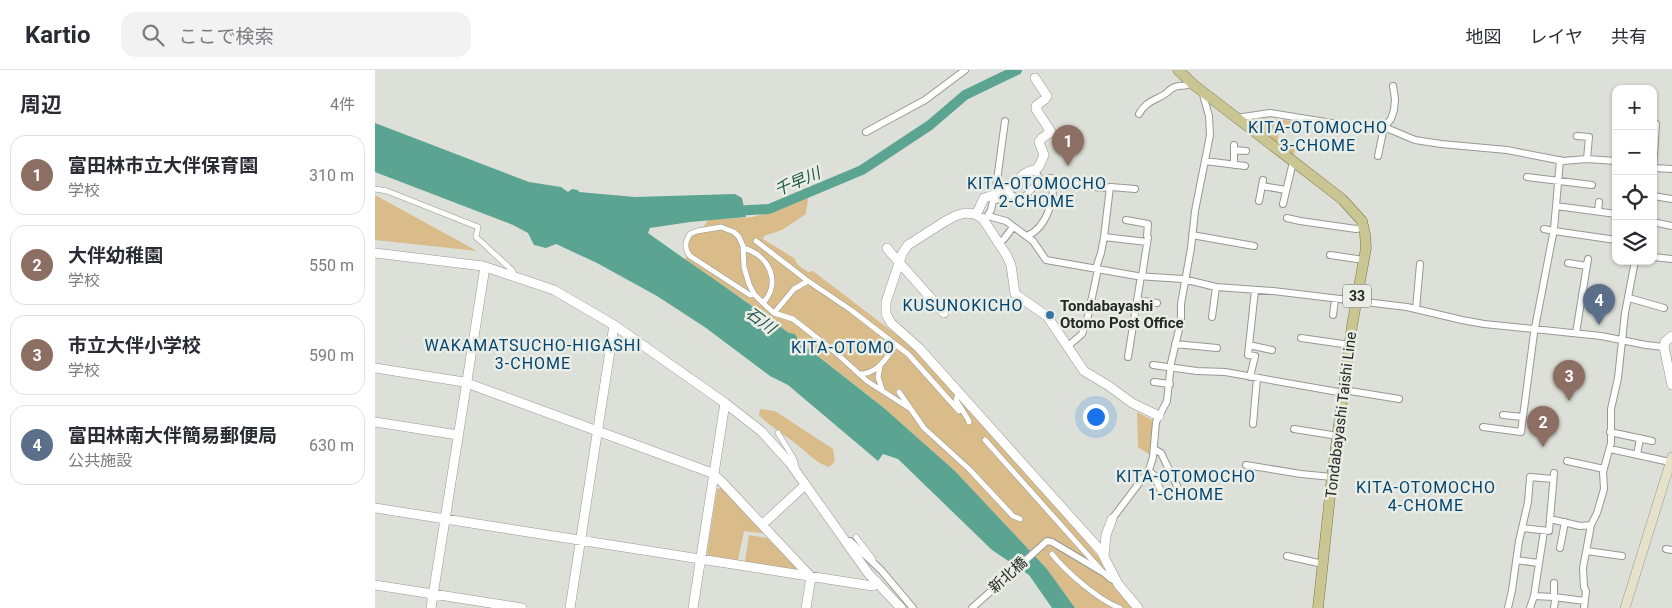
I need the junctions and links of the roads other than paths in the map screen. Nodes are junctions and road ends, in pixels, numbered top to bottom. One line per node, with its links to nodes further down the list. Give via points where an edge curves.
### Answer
1 (965, 70): 11 (street, via 925,100)
2 (1178, 70): 4 (main road)
3 (1035, 78): 24 (street, via 1047,96 1036,108 1051,132 1039,142 1044,155)
4 (1191, 83): 6 (main road); 7 (street, via 1175,87 1150,101)
5 (1393, 86): 10 (street, via 1394,110)
6 (1202, 91): 8 (main road); 17 (street, via 1210,130)
7 (1139, 114)
8 (1236, 118): 10 (street, via 1266,113 1366,128); 19 (main road)
9 (1005, 121): 34 (street)
10 (1383, 127): 14 (street); 16 (street, via 1415,140 1507,150)
11 (866, 132)
12 (1577, 136): 15 (street, via 1590,134)
13 (1246, 151): 20 (street, via 1234,148)
14 (1378, 156)
15 (1587, 159): 16 (street); 18 (street)
16 (1560, 160): 27 (street)
17 (1205, 161): 20 (street); 51 (street)
18 (1612, 161)
19 (1293, 162): 33 (street); 48 (main road, via 1347,204)
20 (1234, 165): 21 (street)
21 (1245, 166)
22 (1657, 169): 23 (street)
23 (1672, 170)
24 (1035, 171): 26 (street); 34 (street, via 1027,172 1007,191)
25 (1527, 177): 27 (street)
26 (1038, 181): 29 (street, via 1051,178); 44 (street, via 1020,200 1012,195 993,201)
27 (1558, 182): 28 (street); 40 (street)
28 (1592, 185)
29 (1053, 186): 30 (street, via 1079,182); 52 (street, via 1048,212)
30 (1110, 187): 32 (street); 53 (street)
31 (375, 188): 72 (street, via 478,227 476,237 513,271)
32 (1135, 189)
33 (1286, 190): 37 (street, via 1262,183); 39 (street)
34 (995, 195): 43 (street, via 984,198)
35 (1657, 197): 36 (street)
36 (1672, 199)
37 (1259, 201)
38 (1599, 202): 41 (street)
39 (1283, 204)
40 (1556, 206): 41 (street); 50 (street)
41 (1598, 211): 42 (street)
42 (1612, 213)
43 (976, 215): 44 (street); 66 (street, via 959,214 916,239 905,248)
44 (986, 218): 47 (street, via 1002,219); 56 (street)
45 (1287, 218): 48 (street, via 1356,229)
46 (1126, 220): 57 (street, via 1148,224)
47 (1013, 227): 52 (street); 56 (street)
48 (1364, 227): 65 (main road, Tondabayashi Taishi Line / 33)
49 (1544, 229): 50 (street)
50 (1554, 231): 54 (street); 92 (street)
51 (1192, 235): 58 (street); 74 (street)
52 (1027, 236): 71 (street, via 1037,244 1046,260)
53 (1104, 237): 57 (street); 71 (street)
54 (1612, 239)
55 (756, 241): 75 (street)
56 (999, 242): 101 (street, via 1010,262 1015,294 1047,316)
57 (1147, 242): 73 (street)
58 (1254, 246)
59 (743, 248): 78 (street, via 746,276); 78 (street, via 734,232 721,227 690,234 685,246 695,260 750,295); 83 (street, via 765,261 770,269 771,289)
60 (887, 248): 66 (street)
61 (375, 254): 70 (street)
62 (1330, 255): 65 (street)
63 (1657, 257): 64 (street)
64 (1672, 259)
65 (1364, 260): 82 (main road, Tondabayashi Taishi Line / 33)
66 (899, 263): 88 (street); 170 (street, via 886,302 886,314 891,323 919,348)
67 (1568, 263): 93 (street, via 1588,262)
68 (1420, 264): 86 (street)
69 (1634, 265): 79 (street)
70 (485, 267): 72 (street); 113 (street)
71 (1097, 268): 73 (street); 101 (street, via 1082,334)
72 (513, 276): 91 (street, via 554,290)
73 (1142, 276): 74 (street); 81 (street)
74 (1184, 280): 76 (street); 97 (street, via 1181,321)
75 (808, 281): 87 (street, via 794,289); 98 (street)
76 (1216, 287): 77 (street); 90 (street)
77 (1255, 290): 80 (street); 99 (street)
78 (754, 294): 83 (street)
79 (1629, 298): 85 (street); 96 (street)
80 (1335, 299): 82 (street); 89 (street)
81 (1137, 300): 84 (street); 105 (street)
82 (1356, 301): 86 (street); 100 (main road, Tondabayashi Taishi Line / 33)
83 (763, 303): 87 (street)
84 (1157, 303)
85 (1664, 308)
86 (1416, 309): 92 (street, via 1462,320)
87 (774, 312): 110 (street, via 793,320)
88 (944, 313)
89 (1333, 315)
90 (1212, 317)
91 (614, 325): 121 (street); 132 (street)
92 (1535, 329): 93 (street); 126 (street)
93 (1576, 333): 96 (street)
94 (1672, 336): 102 (street)
95 (1301, 338): 100 (street)
96 (1622, 340): 102 (street); 133 (street)
97 (1175, 344): 103 (street); 108 (street)
98 (896, 345): 107 (street); 123 (street)
99 (1249, 345): 104 (street); 111 (street, via 1248,355 1255,356)
100 (1350, 345): 117 (main road, Tondabayashi Taishi Line / 33)
101 (1068, 346): 125 (street, via 1084,371)
102 (1664, 347): 115 (street)
103 (1217, 348)
104 (1272, 350)
105 (1128, 358)
106 (1153, 365): 108 (street)
107 (880, 366): 110 (street, via 867,374); 116 (street, via 878,377)
108 (1170, 367): 111 (street); 114 (street)
109 (375, 368): 113 (street)
110 (859, 374): 116 (street)
111 (1253, 378): 117 (street); 129 (street)
112 (1154, 382): 114 (street)
113 (467, 383): 132 (street); 135 (street)
114 (1170, 384): 125 (street, via 1167,401)
115 (1672, 385)
116 (883, 390): 122 (street)
117 (1344, 391): 120 (street); 136 (main road, Tondabayashi Taishi Line / 33)
118 (899, 392): 122 (street)
119 (957, 397): 128 (street)
120 (1399, 399)
121 (725, 403): 147 (street, via 754,424); 149 (street)
122 (909, 408): 156 (street, via 923,428 969,469 1013,516)
123 (959, 410)
124 (1503, 415): 126 (street)
125 (1159, 416): 140 (street)
126 (1523, 417): 130 (street, via 1521,432)
127 (375, 422): 135 (street)
128 (969, 422)
129 (1253, 424)
130 (1483, 427)
131 (1294, 429): 136 (street)
132 (598, 431): 149 (street); 165 (street)
133 (1610, 432): 137 (street); 141 (street)
134 (778, 433): 147 (street, via 794,459 797,466)
135 (458, 436): 155 (street)
136 (1338, 436): 150 (main road, Tondabayashi Taishi Line / 33)
137 (1641, 438): 139 (street); 142 (street)
138 (985, 440): 178 (street)
139 (1652, 441)
140 (1154, 449): 148 (street); 153 (street, via 1161,453)
141 (1610, 449): 142 (street); 146 (street)
142 (1637, 454): 143 (street)
143 (1671, 459): 201 (main road)
144 (1567, 462): 146 (street)
145 (1246, 465): 150 (street)
146 (1604, 469): 161 (street, via 1604,489)
147 (794, 470): 151 (street)
148 (1149, 470): 152 (street); 157 (street)
149 (714, 475): 160 (street); 173 (street)
150 (1332, 477): 177 (main road, Tondabayashi Taishi Line / 33)
151 (805, 485): 160 (street); 166 (street)
152 (1160, 489)
153 (1179, 490)
154 (375, 508): 155 (street)
155 (445, 519): 165 (street); 184 (street)
156 (1020, 519)
157 (1112, 519): 170 (street)
158 (1550, 519): 159 (street); 162 (street, via 1554,476 1530,477); 163 (street, via 1549,531)
159 (1565, 522): 161 (street); 167 (street)
160 (762, 525): 179 (street)
161 (1591, 525): 168 (street)
162 (1522, 528): 163 (street); 174 (street)
163 (1543, 531): 176 (street)
164 (855, 537): 175 (street)
165 (580, 541): 173 (street); 190 (street)
166 (847, 543): 175 (street, via 849,541); 181 (street)
167 (1560, 548)
168 (1587, 551): 172 (street, via 1614,552); 187 (street, via 1583,568)
169 (1052, 554): 196 (street, via 1060,565 1106,601)
170 (1104, 555): 180 (street)
171 (1287, 556): 177 (street)
172 (1622, 556)
173 (701, 560): 179 (street); 191 (street)
174 (1516, 560): 176 (street); 199 (street)
175 (873, 562): 194 (street)
176 (1538, 563): 185 (street)
177 (1323, 564): 198 (main road, Tondabayashi Taishi Line / 33)
178 (1104, 573): 180 (street); 195 (street, 新北橋, via 1047,541)
179 (810, 577): 181 (street, via 873,586); 192 (street)
180 (1116, 581): 197 (street)
181 (877, 582): 193 (street)
182 (1554, 583): 186 (street)
183 (375, 585): 184 (street)
184 (433, 594): 188 (street); 189 (street)
185 (1534, 596): 186 (street); 200 (street)
186 (1554, 602): 187 (street)
187 (1585, 605)
188 (431, 608)
189 (522, 608)
190 (570, 608)
191 (693, 608)
192 (806, 608)
193 (901, 608)
194 (913, 608)
195 (972, 608)
196 (1123, 608)
197 (1138, 608)
198 (1318, 608)
199 (1508, 608)
200 (1530, 608)
201 (1625, 608)

